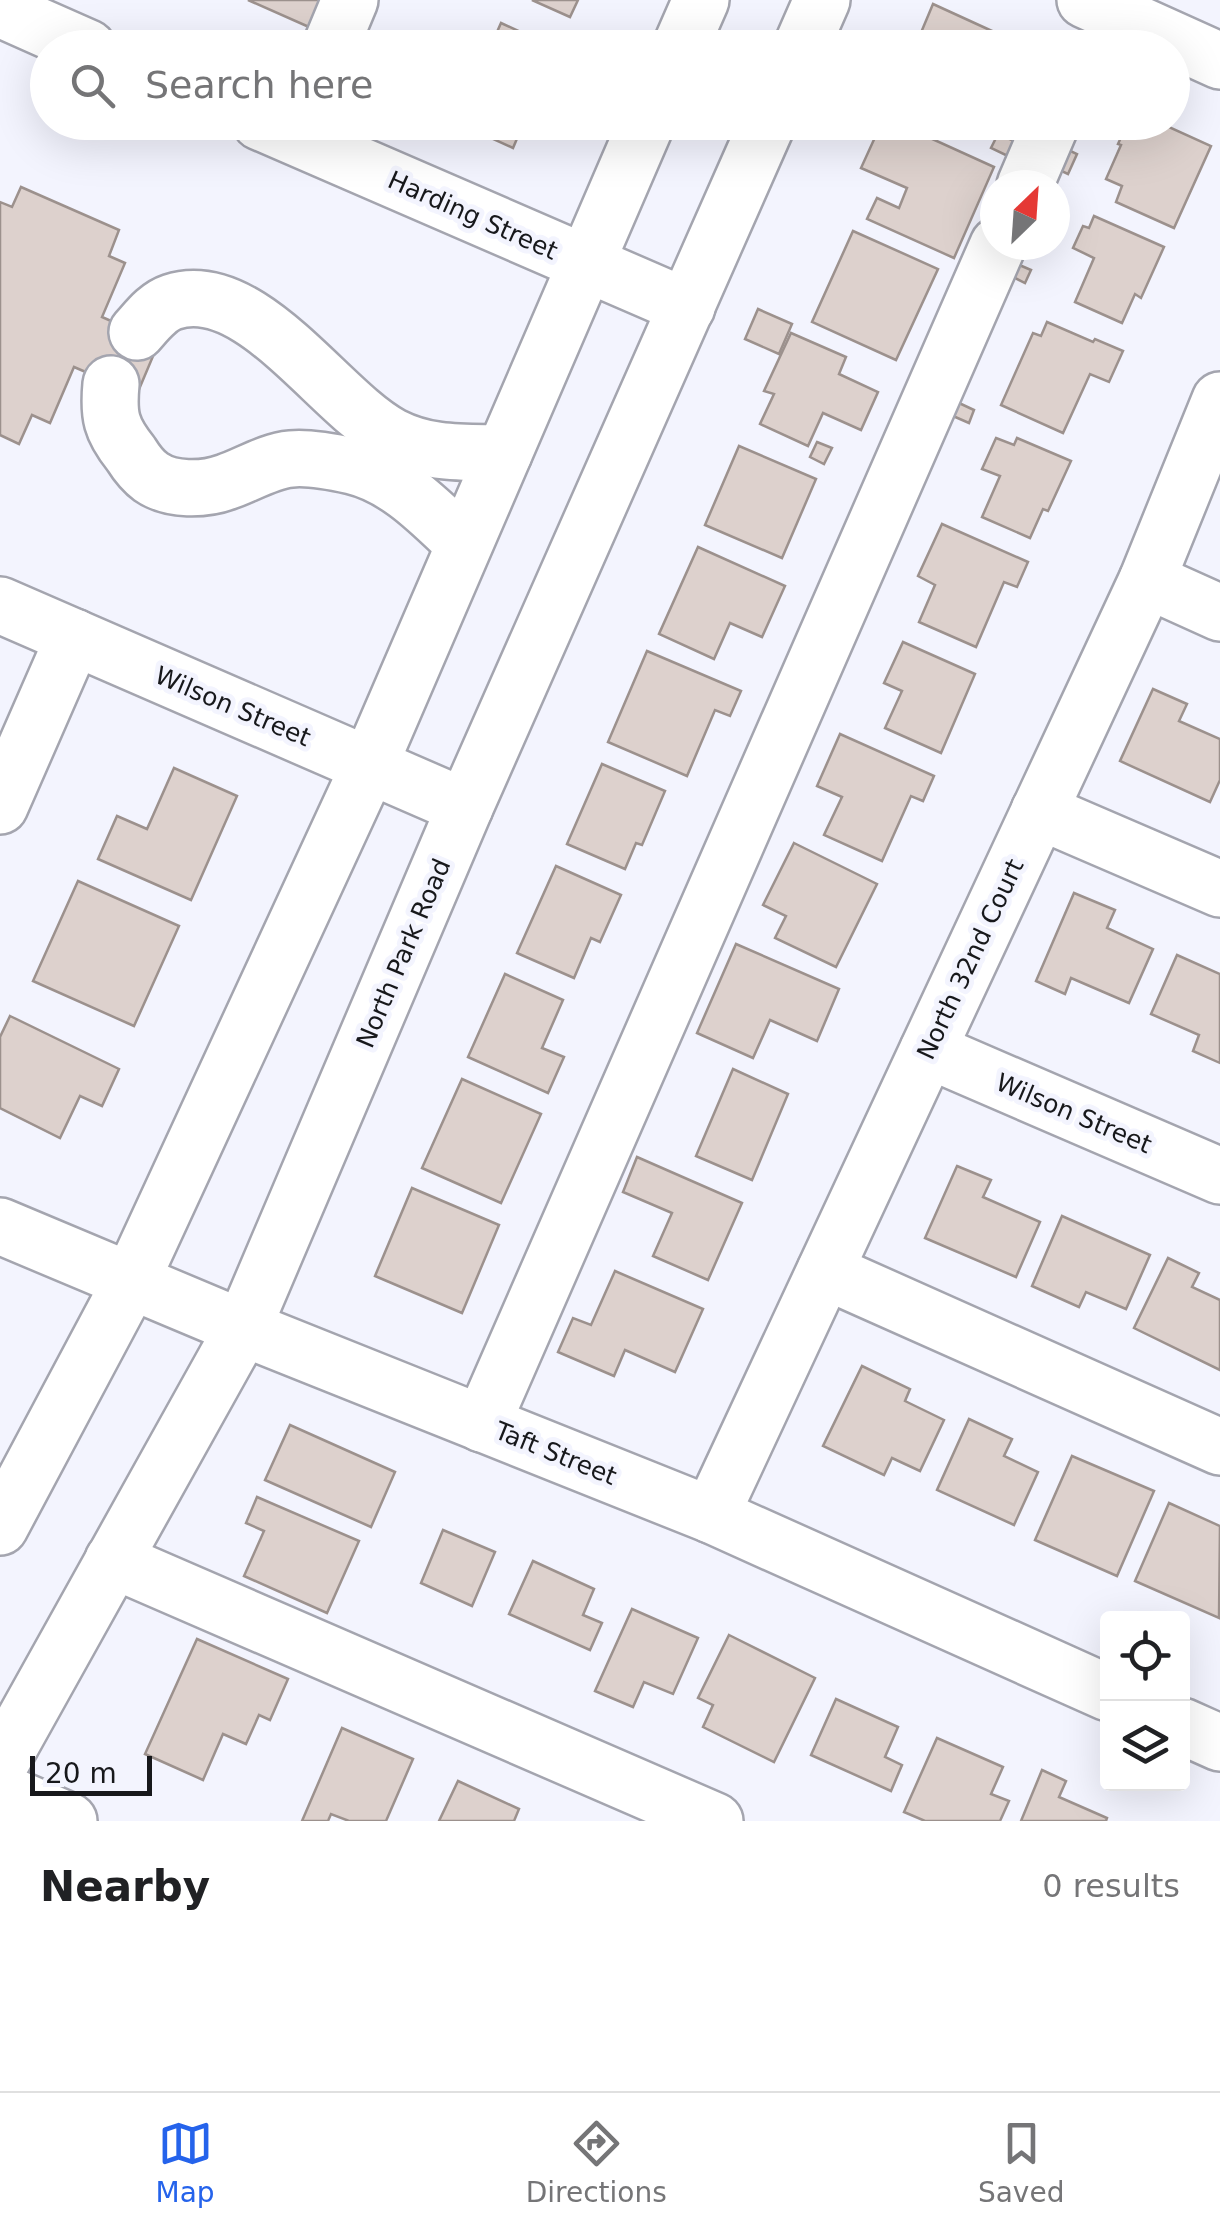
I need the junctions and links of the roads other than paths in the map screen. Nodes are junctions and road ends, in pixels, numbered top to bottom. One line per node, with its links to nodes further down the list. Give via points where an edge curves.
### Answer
1 (350, 0): 7 (street)
2 (700, 0): 8 (street)
3 (822, 0): 9 (street)
4 (0, 9): 6 (street)
5 (1094, 14): 10 (street)
6 (47, 30)
7 (338, 30)
8 (688, 30)
9 (809, 30)
10 (1136, 30)
11 (1190, 51): 12 (street)
12 (1220, 62)
13 (311, 140): 19 (street, Harding Street)
14 (640, 140): 19 (street)
15 (760, 140): 20 (street, North Park Road)
16 (1044, 140): 17 (street)
17 (1031, 170)
18 (991, 260): 41 (street)
19 (586, 264): 20 (street, Harding Street); 24 (street)
20 (687, 307): 32 (street, North Park Road)
21 (137, 332): 24 (street, via 171,302 221,304 262,326 390,435 434,452)
22 (112, 384): 25 (street, via 108,409 115,434 152,478 183,488 222,484 291,459 354,466 388,480)
23 (1220, 400): 26 (street, North 32nd Court)
24 (504, 453): 25 (street)
25 (464, 544): 30 (street)
26 (1147, 580): 28 (street); 33 (street, North 32nd Court)
27 (0, 606): 29 (street, Wilson Street)
28 (1220, 613)
29 (74, 637): 30 (street, Wilson Street); 31 (street)
30 (370, 766): 32 (street, Wilson Street); 39 (street)
31 (0, 806)
32 (465, 807): 40 (street, North Park Road)
33 (1039, 811): 34 (street); 35 (street, North 32nd Court)
34 (1220, 889)
35 (928, 1050): 36 (street, Wilson Street); 38 (street, North 32nd Court)
36 (1220, 1176)
37 (0, 1226): 39 (street, Taft Street)
38 (825, 1271): 42 (street); 43 (street, North 32nd Court)
39 (130, 1280): 40 (street, Taft Street); 44 (street)
40 (243, 1328): 41 (street, Taft Street); 45 (street, North Park Road)
41 (482, 1424): 43 (street, Taft Street)
42 (1220, 1448)
43 (711, 1515): 46 (street, Taft Street)
44 (0, 1528)
45 (113, 1560): 49 (street, North Park Road); 52 (street)
46 (1100, 1689)
47 (1190, 1730): 48 (street)
48 (1220, 1743)
49 (0, 1764)
50 (0, 1791): 51 (street)
51 (68, 1821)
52 (716, 1821)

